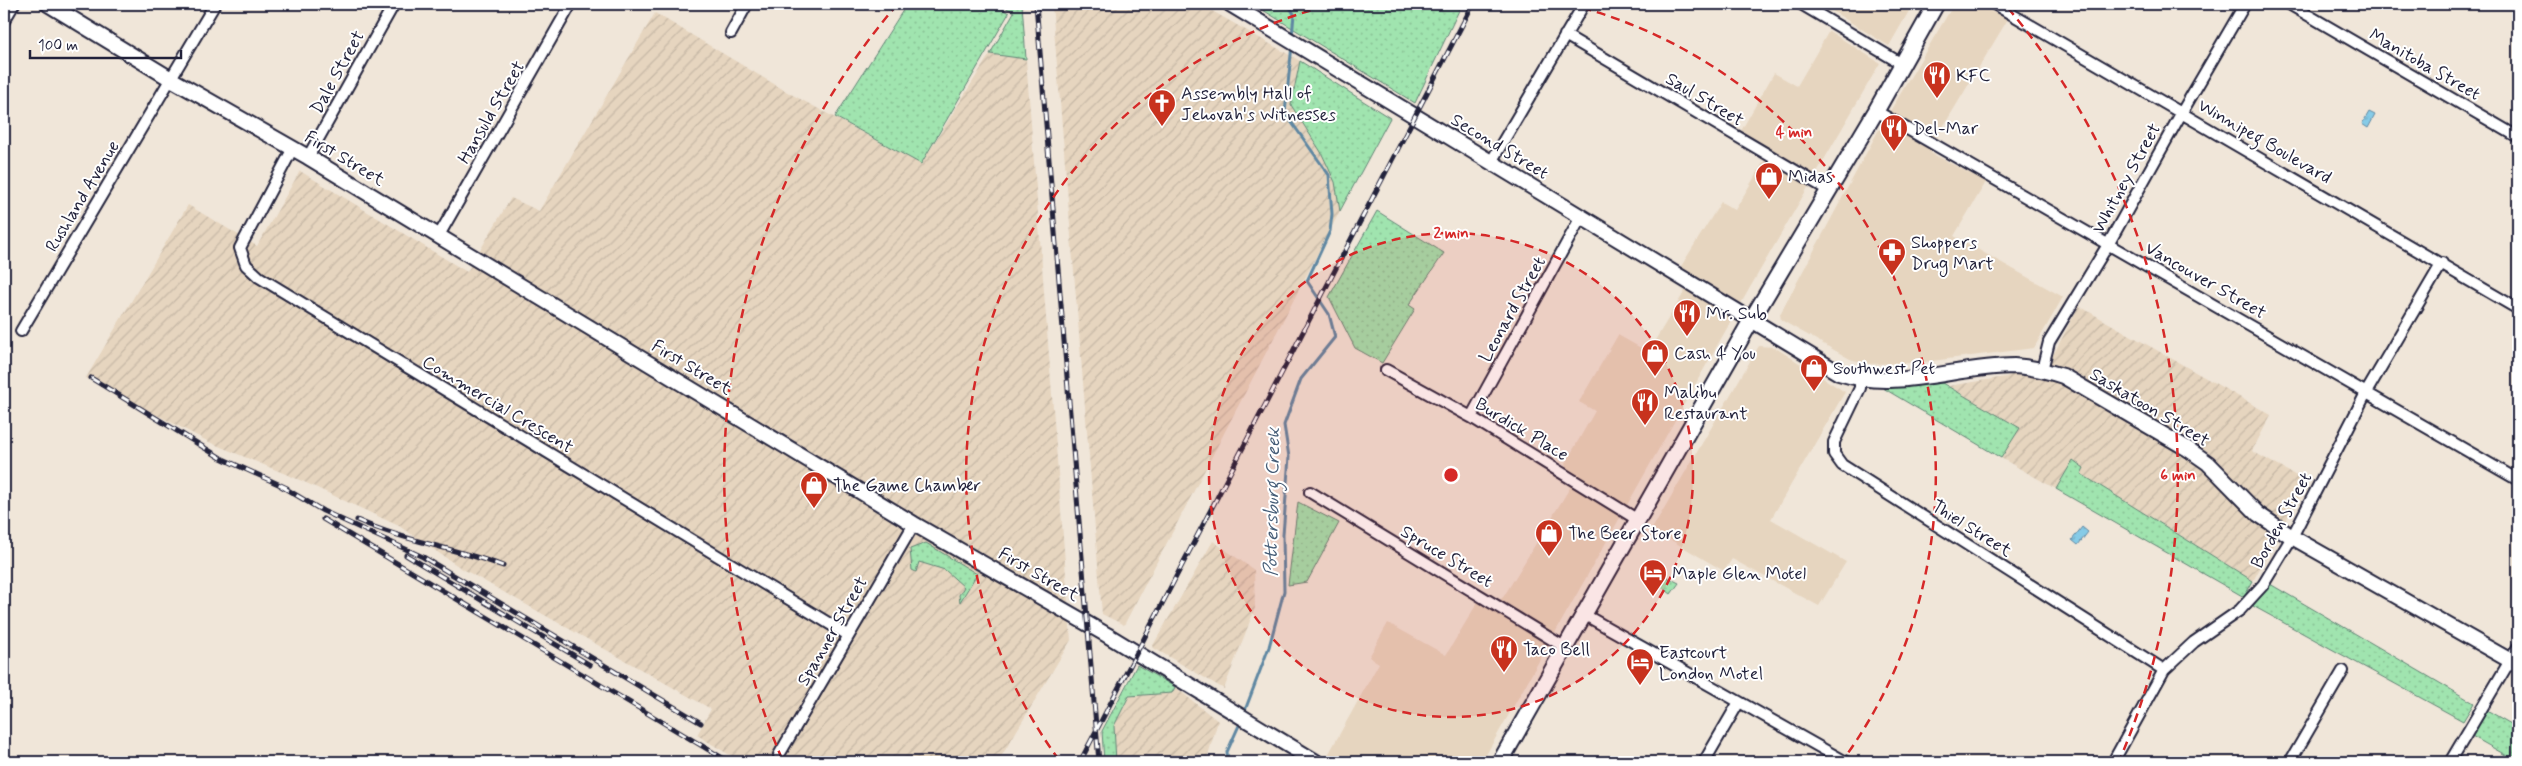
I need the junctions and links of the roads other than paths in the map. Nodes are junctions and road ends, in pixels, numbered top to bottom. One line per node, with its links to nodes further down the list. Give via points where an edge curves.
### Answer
1 (14, 4): 14 (street)
2 (48, 4): 18 (street, First Street)
3 (215, 4): 18 (street, Rushland Avenue)
4 (394, 4): 23 (street, Dale Street)
5 (571, 4): 27 (street, Hansuld Street)
6 (747, 4): 15 (street)
7 (1230, 4): 24 (street, Second Street)
8 (1584, 4): 16 (street)
9 (1801, 4): 17 (street)
10 (1936, 4): 17 (main road)
11 (1994, 4): 20 (street, Winnipeg Boulevard)
12 (2245, 4): 20 (street, Whitney Street)
13 (2289, 4): 21 (street, Manitoba Street)
14 (4, 21)
15 (731, 33)
16 (1565, 35): 24 (street); 25 (street, Saul Street)
17 (1902, 64): 19 (main road)
18 (170, 78): 22 (street, First Street); 32 (street, Rushland Avenue)
19 (1876, 111): 25 (main road); 28 (street, Vancouver Street)
20 (2182, 112): 28 (street, Whitney Street); 29 (street, Winnipeg Boulevard)
21 (2518, 137)
22 (293, 148): 23 (street, First Street); 44 (street, Commercial Crescent, via 240,248 246,265 259,277)
23 (308, 157): 27 (street, First Street)
24 (1491, 162): 26 (street, Second Street)
25 (1828, 190): 31 (main road)
26 (1581, 217): 31 (street, Second Street); 37 (street, Leonard Street)
27 (438, 237): 41 (street, First Street)
28 (2109, 243): 34 (street, Whitney Street, via 2049,342); 36 (street, Vancouver Street)
29 (2442, 263): 30 (street, Winnipeg Boulevard); 36 (street, Borden Street)
30 (2518, 309)
31 (1752, 319): 35 (street, Saskatoon Street, via 1839,374); 40 (main road)
32 (21, 331)
33 (1386, 370): 37 (street, Burdick Place)
34 (2042, 370): 35 (street, Saskatoon Street, via 2014,366 1893,381); 42 (street, Saskatoon Street, via 2063,376 2188,449 2208,464 2258,514)
35 (1860, 380): 48 (street, Thiel Street, via 1860,388 1834,442 1834,454 1842,465)
36 (2367, 391): 38 (street, Vancouver Street); 42 (street, Borden Street)
37 (1471, 417): 40 (street, Burdick Place)
38 (2518, 480)
39 (1310, 492): 46 (street, Spruce Street)
40 (1638, 520): 43 (main road)
41 (914, 524): 44 (street, Spanner Street); 52 (street, First Street, via 1115,640)
42 (2292, 537): 47 (street, Saskatoon Street); 48 (street, Borden Street, via 2263,585 2240,610 2194,642)
43 (1585, 615): 46 (main road); 50 (street)
44 (848, 635): 51 (street, Spanner Street)
45 (2518, 647): 47 (street)
46 (1566, 648): 53 (main road)
47 (2514, 663): 58 (street)
48 (2164, 670): 56 (street, Borden Street)
49 (2343, 671): 57 (street)
50 (1739, 702): 54 (street); 55 (street)
51 (779, 755)
52 (1316, 762)
53 (1500, 762)
54 (1704, 762)
55 (1846, 762)
56 (2113, 762)
57 (2290, 762)
58 (2450, 762)

